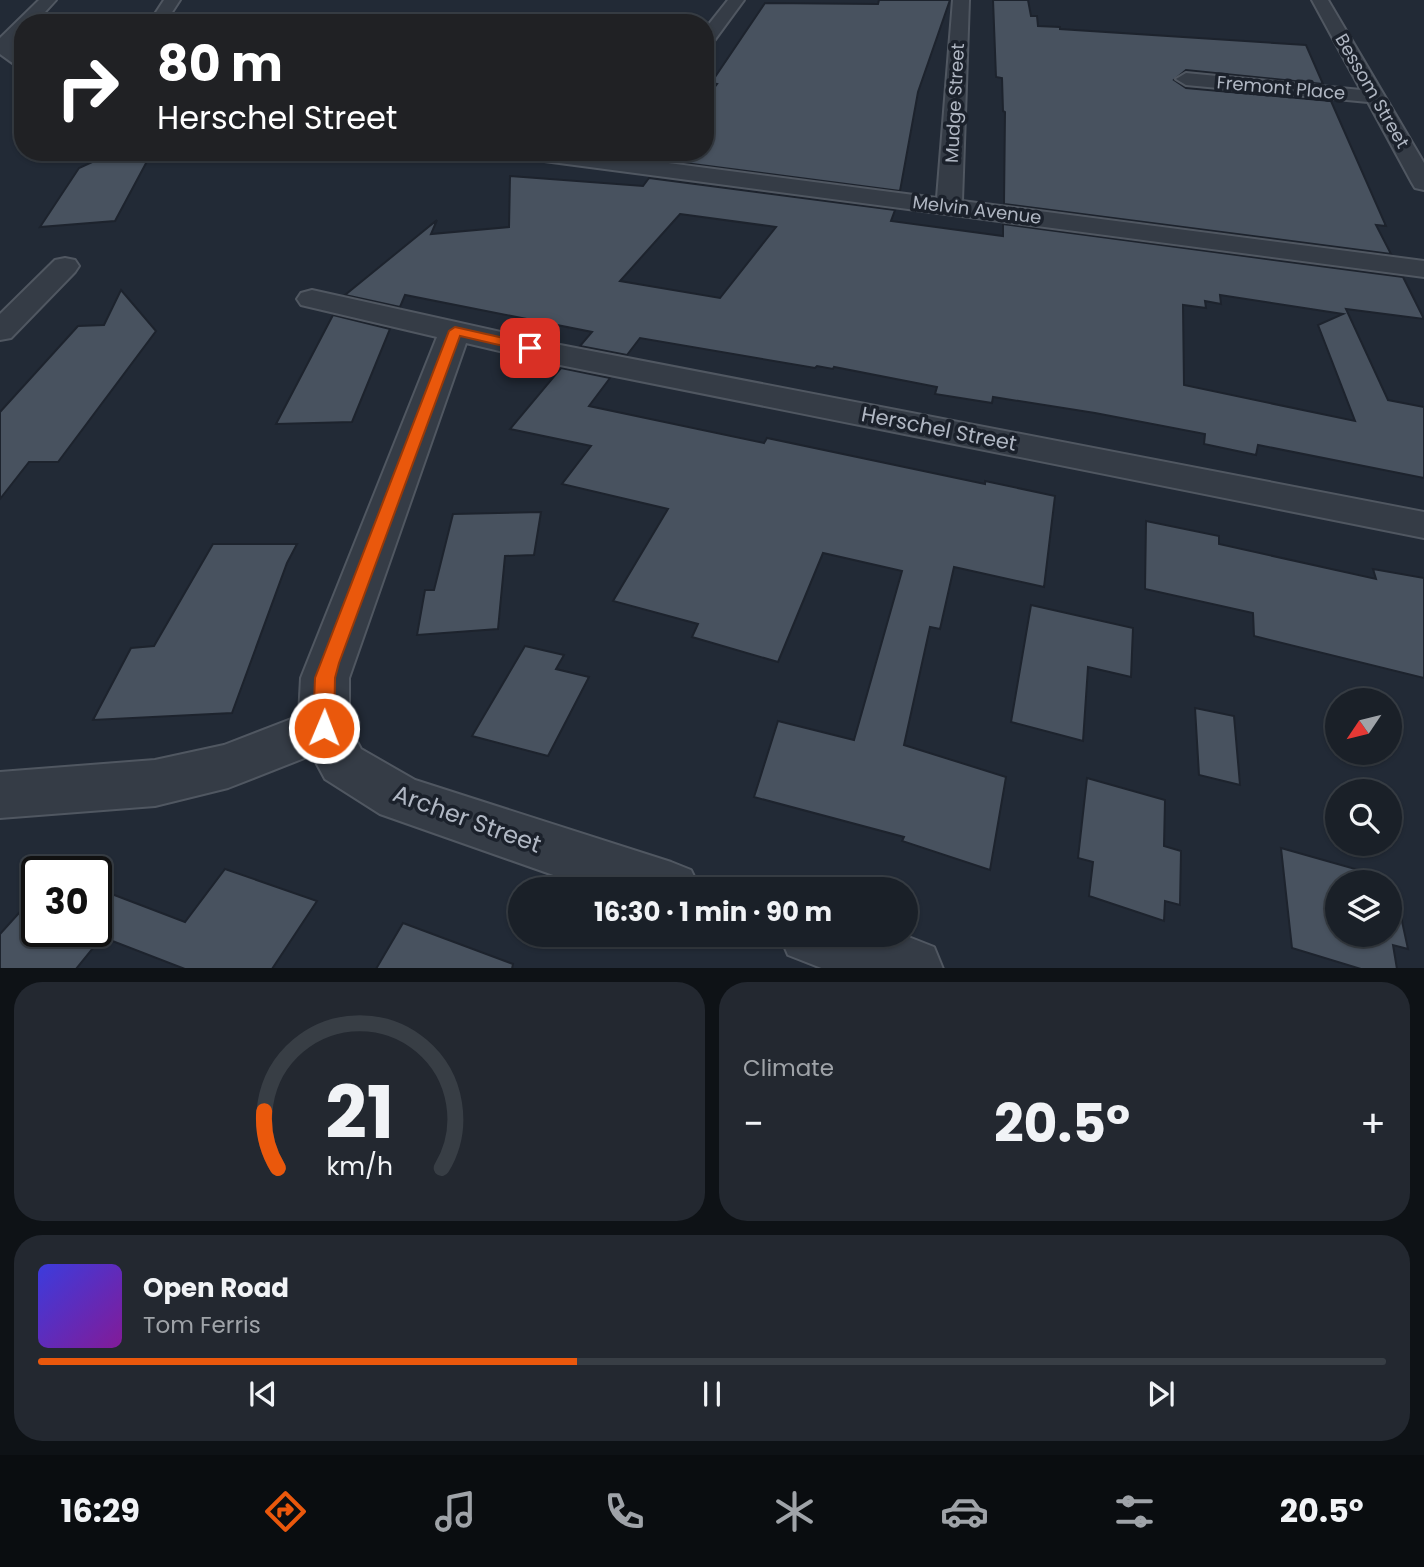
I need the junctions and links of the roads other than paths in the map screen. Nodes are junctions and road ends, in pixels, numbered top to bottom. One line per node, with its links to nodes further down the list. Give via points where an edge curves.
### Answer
1 (48, 0): 5 (street)
2 (736, 0): 6 (street)
3 (961, 0): 13 (street, Mudge Street)
4 (1320, 0): 10 (street, Bessom Street)
5 (34, 14)
6 (714, 29)
7 (14, 34): 8 (street, via 4,44)
8 (14, 55)
9 (1186, 79): 10 (street, Fremont Place)
10 (1376, 97): 12 (street, Bessom Street)
11 (643, 161): 13 (street, Melvin Avenue)
12 (1424, 183)
13 (949, 206): 15 (street, Melvin Avenue)
14 (65, 266): 17 (street)
15 (1424, 269)
16 (312, 299): 18 (street, Herschel Street)
17 (0, 331)
18 (455, 331): 19 (street, Herschel Street); 20 (street, via 327,670)
19 (1424, 524)
20 (324, 728): 21 (street, via 228,766 155,783); 22 (street, Archer Street, via 343,764 399,798)
21 (0, 795)
22 (635, 877)
23 (848, 947): 24 (street)
24 (912, 968)

